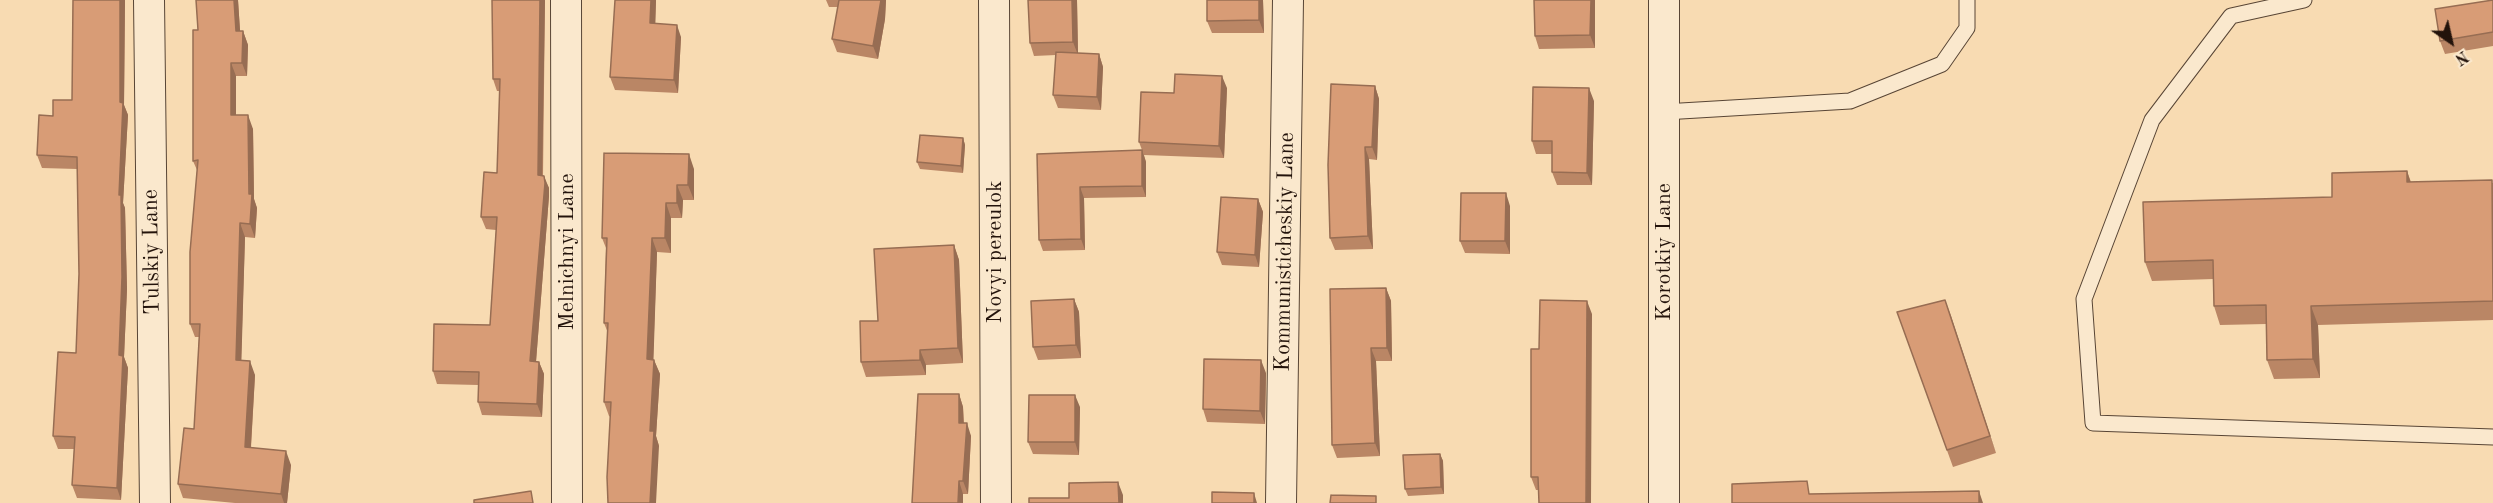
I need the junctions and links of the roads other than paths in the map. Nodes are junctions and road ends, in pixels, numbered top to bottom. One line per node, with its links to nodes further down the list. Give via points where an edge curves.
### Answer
1 (149, 0): 10 (street, Tulskiy Lane)
2 (566, 0): 11 (street, Melnichnyi Lane)
3 (994, 0): 12 (street, Novyi pereulok)
4 (1288, 0): 13 (street, Kommunisticheskiy Lane)
5 (1664, 0): 8 (street, Korotkiy Lane)
6 (1967, 0): 8 (lane, via 1967,28 1942,64 1850,101)
7 (2304, 0): 9 (lane, via 2231,16 2152,120 2084,299 2093,423)
8 (1664, 112): 14 (street, Korotkiy Lane)
9 (2493, 436)
10 (155, 503)
11 (567, 503)
12 (996, 503)
13 (1281, 503)
14 (1664, 503)

